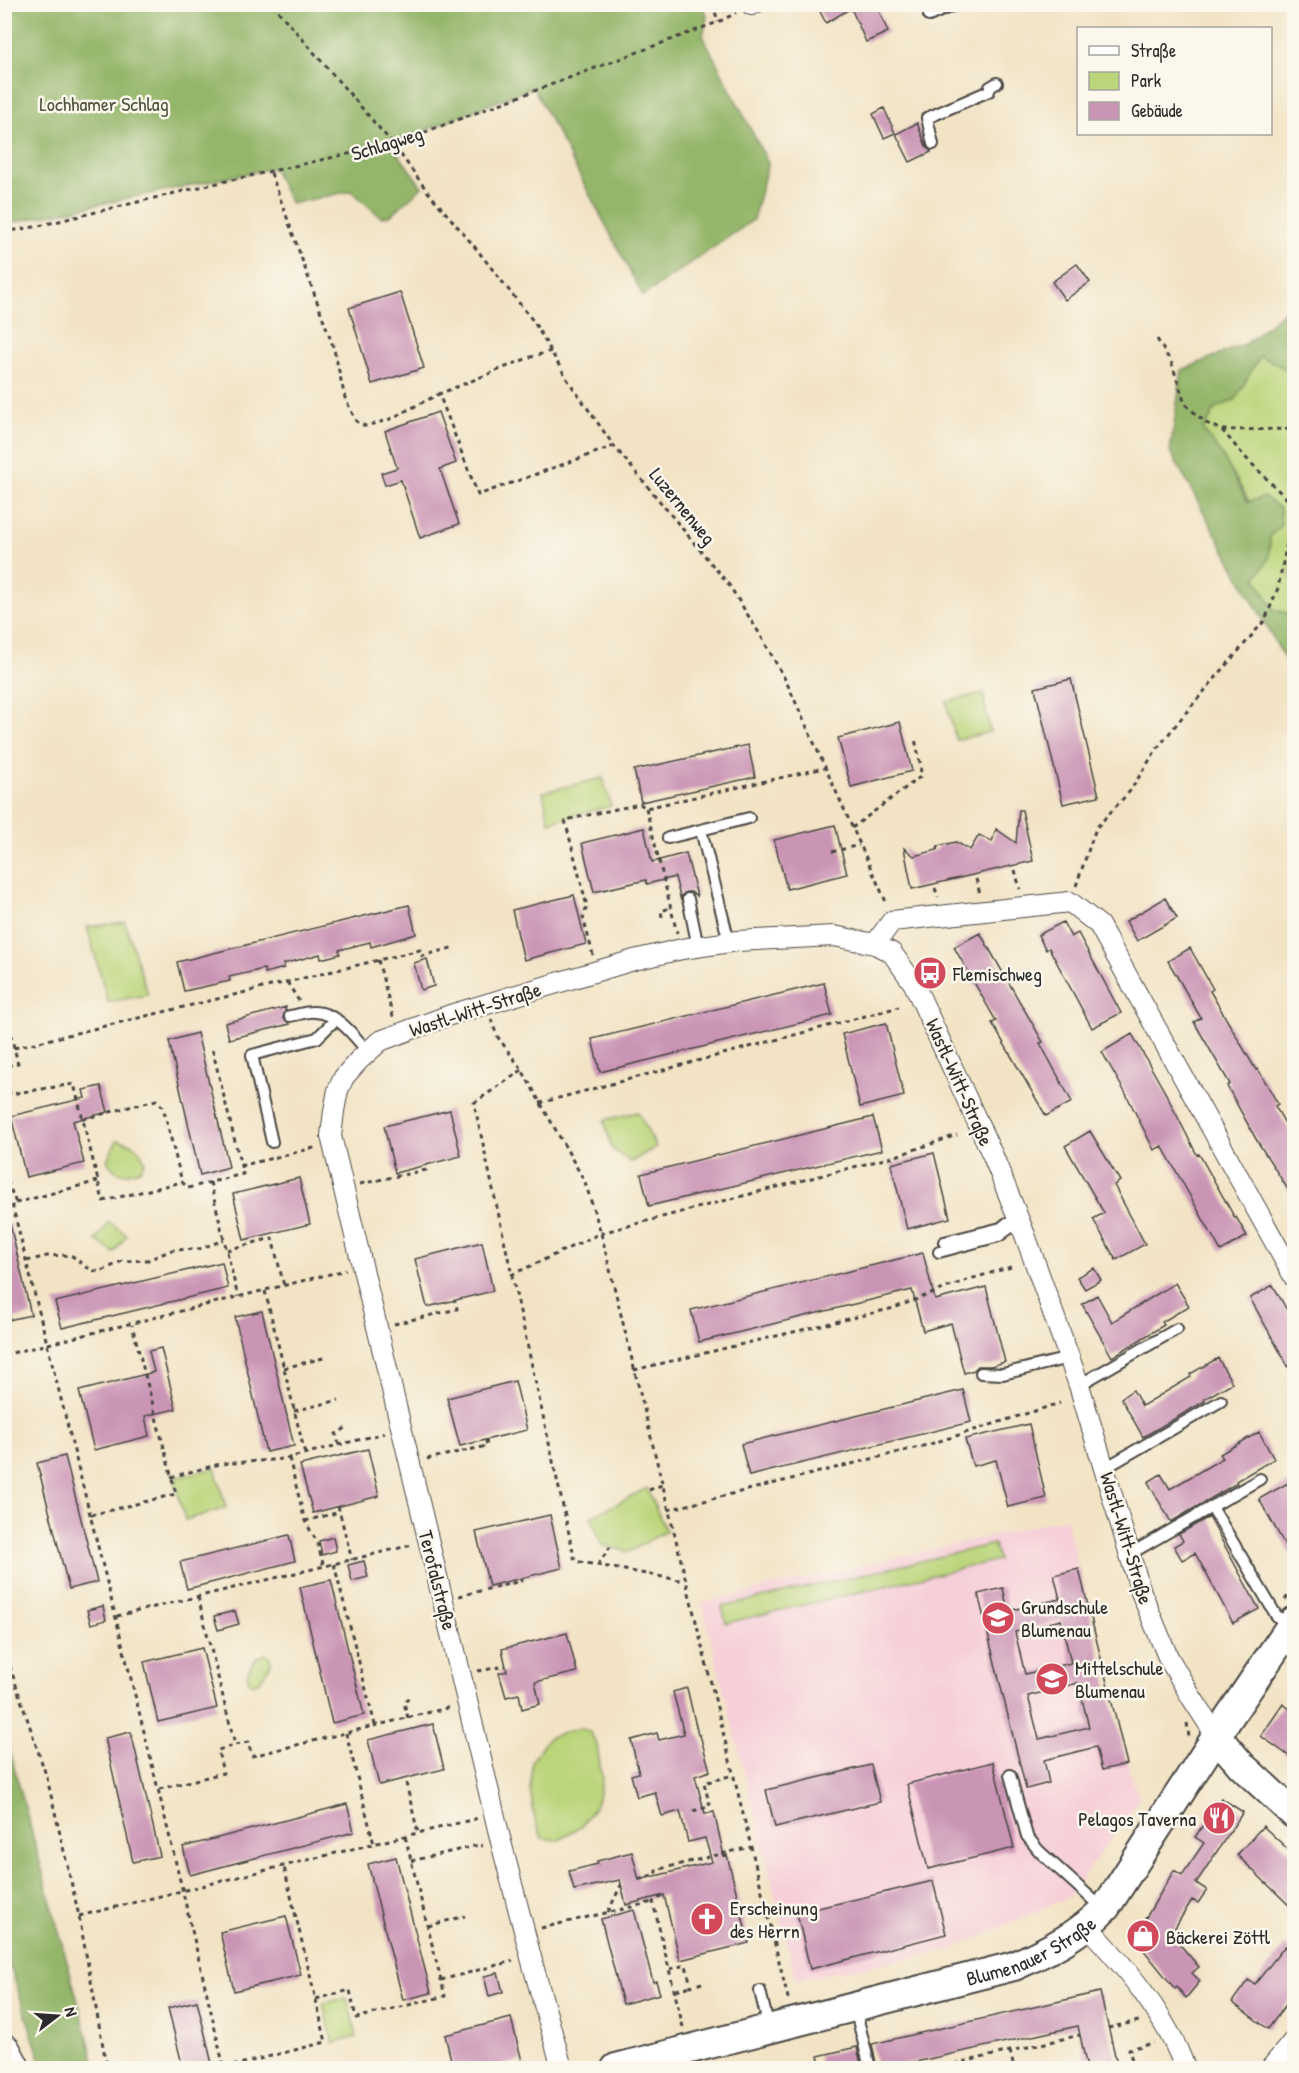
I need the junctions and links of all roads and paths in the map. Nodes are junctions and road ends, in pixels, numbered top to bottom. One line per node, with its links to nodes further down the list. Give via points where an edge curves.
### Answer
1 (272, 4): 8 (path, Luzernenweg)
2 (713, 4): 6 (path)
3 (956, 4): 5 (lane)
4 (753, 5): 6 (path, Schlagweg)
5 (929, 16)
6 (718, 22): 8 (path, Schlagweg)
7 (997, 83): 9 (lane, via 989,91 927,118)
8 (393, 144): 10 (path, Schlagweg); 13 (path, Luzernenweg, via 534,322)
9 (933, 144)
10 (271, 173): 11 (path, Schlagweg); 14 (path, via 356,421 365,426 388,420)
11 (4, 232)
12 (1157, 339): 16 (path, via 1172,364 1185,404 1206,423)
13 (551, 351): 14 (path); 17 (path, Luzernenweg)
14 (439, 394): 17 (path, via 478,495)
15 (1294, 429): 16 (path)
16 (1222, 430): 18 (path)
17 (614, 446): 20 (path, Luzernenweg, via 729,585 786,681)
18 (1293, 505): 29 (path, via 1278,588 1265,620 1183,716 1130,791 1096,828)
19 (915, 739): 23 (path, via 920,777)
20 (824, 768): 21 (path); 23 (path, Luzernenweg)
21 (646, 808): 30 (path); 39 (path, via 631,805 566,820 587,906 583,917)
22 (749, 818): 24 (lane)
23 (852, 828): 26 (path, Luzernenweg)
24 (702, 830): 25 (lane); 34 (lane)
25 (669, 838)
26 (860, 844): 27 (path); 32 (path, Luzernenweg)
27 (832, 852)
28 (688, 899): 37 (lane)
29 (1070, 902): 32 (street); 77 (street, via 1099,925)
30 (670, 909): 31 (path, via 661,911); 33 (path)
31 (662, 917)
32 (892, 921): 35 (street)
33 (677, 933)
34 (729, 942): 35 (street, Wastl-Witt-Straße, via 834,936); 37 (street, Wastl-Witt-Straße)
35 (875, 944): 68 (street, Wastl-Witt-Straße, via 892,953 914,984)
36 (455, 947): 38 (path, via 422,956 420,950)
37 (698, 947): 39 (street, Wastl-Witt-Straße)
38 (378, 960): 40 (path); 45 (path)
39 (597, 971): 41 (street, Wastl-Witt-Straße)
40 (287, 982): 43 (path); 48 (path)
41 (486, 1004): 50 (street, Wastl-Witt-Straße, via 380,1041); 52 (path, via 497,1036)
42 (899, 1007): 55 (path)
43 (308, 1013): 44 (lane); 46 (lane)
44 (291, 1016)
45 (393, 1017)
46 (336, 1019): 50 (lane); 58 (lane, via 317,1038 252,1055)
47 (4, 1020): 48 (path, via 8,1020)
48 (14, 1048): 51 (path, via 18,1063)
49 (212, 1048): 61 (path)
50 (368, 1052): 54 (street, Wastl-Witt-Straße, via 344,1077)
51 (4, 1067)
52 (522, 1070): 55 (path); 76 (path, via 474,1103)
53 (4, 1073): 56 (path, via 10,1094 75,1084)
54 (338, 1090): 59 (street, Terofalstraße)
55 (540, 1103): 69 (path, via 585,1182)
56 (83, 1119): 63 (path); 64 (path, via 156,1100 163,1107)
57 (957, 1135): 69 (path, via 896,1156)
58 (272, 1142)
59 (333, 1144): 61 (path); 66 (street, Terofalstraße)
60 (425, 1165): 66 (path, via 426,1170)
61 (240, 1166): 65 (path, via 243,1174)
62 (4, 1173): 67 (path)
63 (98, 1181): 64 (path, via 103,1201); 67 (path)
64 (182, 1182): 65 (path, via 188,1188)
65 (210, 1182): 70 (path)
66 (343, 1188): 74 (street, Terofalstraße)
67 (16, 1203): 73 (path, via 12,1204)
68 (1018, 1218): 71 (lane, via 999,1236); 88 (street, Wastl-Witt-Straße)
69 (601, 1233): 76 (path); 90 (path)
70 (224, 1240): 72 (path); 73 (path, via 198,1249 172,1250 148,1260 122,1261 102,1271 86,1267 71,1255)
71 (942, 1247)
72 (227, 1250): 78 (path, via 272,1238); 80 (path)
73 (27, 1261): 85 (path)
74 (362, 1266): 78 (path); 83 (street, Terofalstraße)
75 (1011, 1267): 90 (path, via 894,1308)
76 (511, 1275): 120 (path, via 575,1561)
77 (1294, 1277)
78 (284, 1286): 79 (path)
79 (265, 1291): 80 (path); 89 (path)
80 (238, 1297): 82 (path)
81 (455, 1301): 83 (path, via 457,1309)
82 (131, 1324): 85 (path); 105 (path)
83 (377, 1328): 103 (street, Terofalstraße)
84 (1177, 1329): 92 (lane)
85 (48, 1346): 86 (path); 113 (path)
86 (4, 1355)
87 (327, 1357): 89 (path)
88 (1069, 1358): 91 (lane, via 1004,1374); 92 (street, Wastl-Witt-Straße)
89 (284, 1368): 96 (path)
90 (634, 1370): 107 (path)
91 (981, 1373)
92 (1079, 1385): 104 (street, Wastl-Witt-Straße)
93 (339, 1400): 96 (path)
94 (1221, 1401): 104 (lane)
95 (1060, 1403): 111 (path, via 927,1445)
96 (294, 1411): 101 (path)
97 (346, 1428): 100 (path, via 336,1434)
98 (385, 1433): 100 (path)
99 (486, 1440): 103 (path, via 487,1446)
100 (339, 1445): 101 (path)
101 (305, 1454): 102 (path)
102 (289, 1458): 105 (path, via 220,1464); 114 (path)
103 (410, 1463): 115 (street, Terofalstraße)
104 (1105, 1468): 117 (street, Wastl-Witt-Straße)
105 (171, 1477): 113 (path, via 176,1494)
106 (1260, 1479): 110 (lane)
107 (662, 1485): 108 (path); 111 (path)
108 (649, 1490)
109 (338, 1506): 112 (path)
110 (1212, 1507): 117 (lane); 127 (lane, via 1275,1615)
111 (668, 1510): 123 (path)
112 (340, 1512): 114 (path); 118 (path)
113 (91, 1515): 126 (path)
114 (305, 1521): 121 (path, via 317,1542)
115 (429, 1541): 118 (path); 125 (street, Terofalstraße)
116 (610, 1547): 120 (path)
117 (1130, 1554): 136 (street, Wastl-Witt-Straße, via 1168,1657)
118 (352, 1560): 119 (path)
119 (334, 1564): 121 (path); 134 (path)
120 (598, 1565): 123 (path)
121 (324, 1567): 124 (path)
122 (521, 1578): 125 (path)
123 (685, 1581): 138 (path)
124 (198, 1597): 126 (path); 137 (path)
125 (443, 1599): 130 (street, Terofalstraße)
126 (117, 1616): 141 (path)
127 (1292, 1624): 136 (street, Blumenauer Straße)
128 (4, 1649): 158 (path, via 47,1778)
129 (506, 1666): 130 (path)
130 (461, 1675): 143 (street, Terofalstraße)
131 (409, 1698): 133 (path, via 404,1703)
132 (451, 1707): 133 (path)
133 (408, 1718): 134 (path)
134 (375, 1726): 135 (path)
135 (346, 1733): 137 (path, via 252,1756 249,1742); 147 (path)
136 (1217, 1737): 144 (street); 160 (street, Blumenauer Straße)
137 (235, 1745): 141 (path, via 218,1750 224,1773)
138 (733, 1775): 142 (path, via 704,1783 710,1806); 149 (path)
139 (1010, 1775): 160 (lane, via 1027,1836)
140 (406, 1783): 145 (path)
141 (159, 1789): 154 (path)
142 (693, 1811)
143 (495, 1814): 145 (path); 162 (street, Terofalstraße)
144 (1294, 1814)
145 (418, 1833): 146 (path)
146 (405, 1836): 147 (path); 150 (path)
147 (374, 1844): 151 (path)
148 (485, 1847): 150 (path, via 479,1845)
149 (750, 1847): 152 (path, via 656,1870 657,1875); 171 (path)
150 (411, 1861): 161 (path)
151 (284, 1867): 154 (path); 170 (path)
152 (639, 1878)
153 (621, 1885): 157 (path)
154 (184, 1891): 158 (path); 184 (path)
155 (662, 1896): 156 (path)
156 (653, 1902): 157 (path); 164 (path)
157 (608, 1912): 162 (path)
158 (79, 1916): 183 (path)
159 (465, 1916): 161 (path)
160 (1095, 1917): 172 (street, Blumenauer Straße, via 1048,1951 1014,1966); 173 (street, via 1102,1942)
161 (428, 1926): 165 (path)
162 (524, 1932): 185 (street, Terofalstraße)
163 (513, 1961): 165 (path)
164 (670, 1969): 167 (path, via 686,1965); 168 (path)
165 (441, 1980): 170 (path, via 445,1996 357,2018 350,1990)
166 (702, 1983): 167 (path)
167 (691, 1986): 168 (path)
168 (676, 1990): 175 (path)
169 (760, 1991): 176 (lane)
170 (316, 1999): 184 (path, via 326,2042)
171 (789, 2002)
172 (855, 2007): 176 (street, Blumenauer Straße); 187 (lane)
173 (1158, 2014): 174 (path); 191 (street)
174 (1108, 2028)
175 (684, 2029)
176 (769, 2029): 186 (street, Blumenauer Straße)
177 (1080, 2035): 181 (path)
178 (1294, 2040): 192 (street)
179 (1158, 2042): 190 (path, via 1129,2049)
180 (4, 2051): 182 (highway)
181 (1010, 2051): 188 (path); 189 (path)
182 (13, 2068)
183 (107, 2068)
184 (224, 2068)
185 (562, 2068)
186 (616, 2068)
187 (870, 2068)
188 (937, 2068)
189 (1014, 2068)
190 (1134, 2068)
191 (1185, 2068)
192 (1271, 2068)

